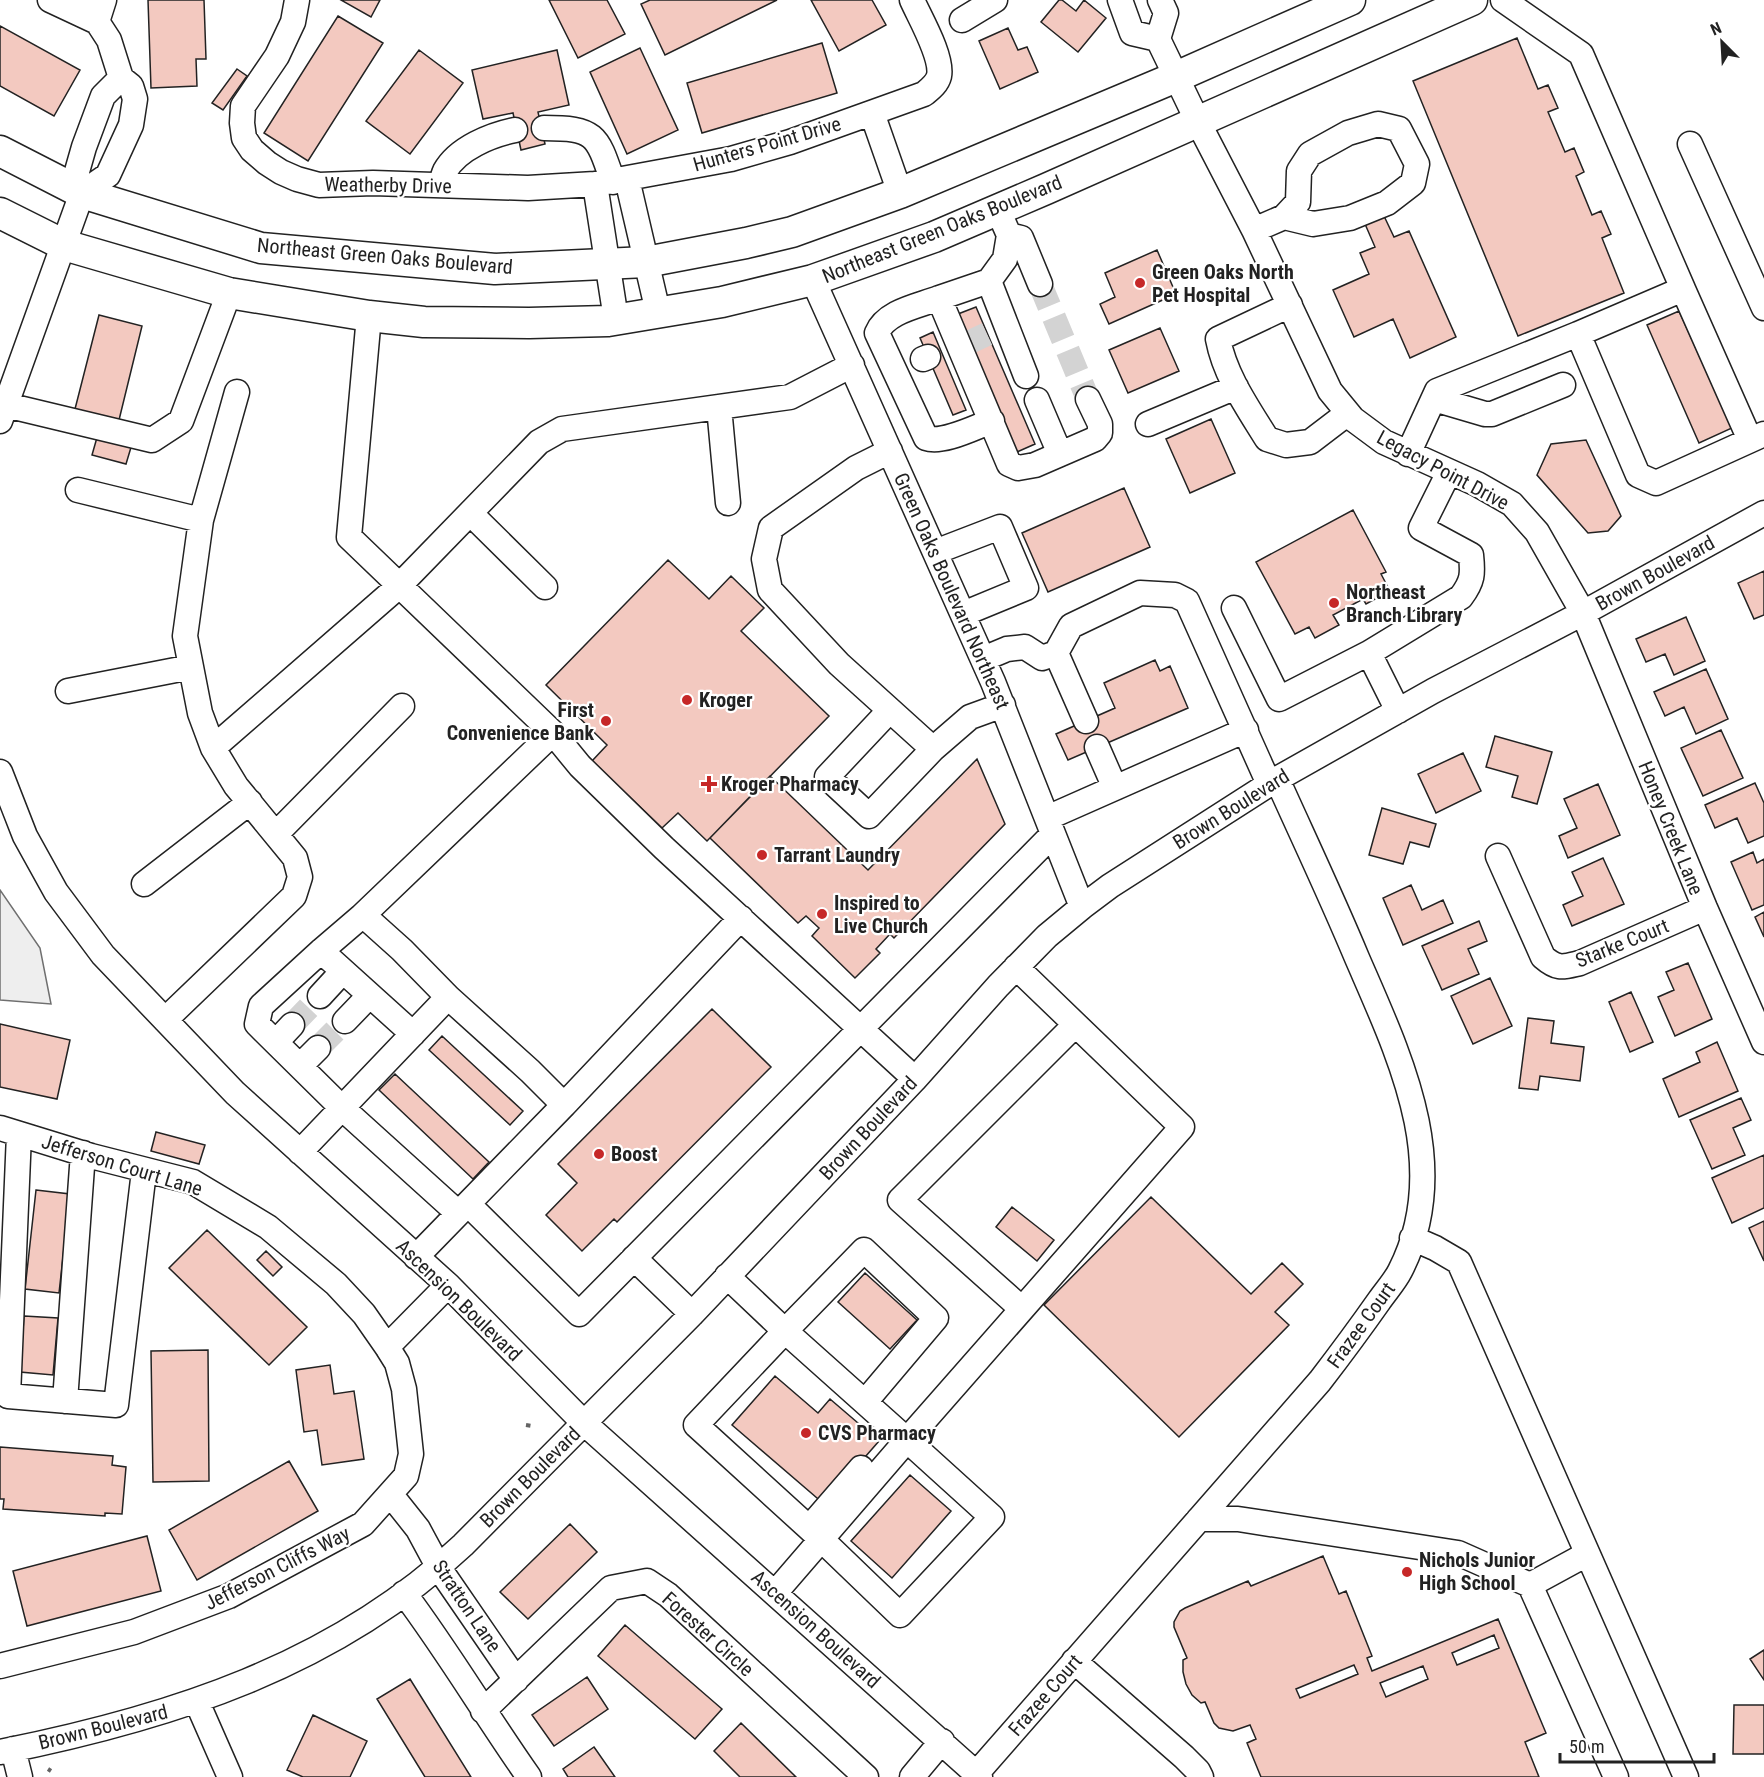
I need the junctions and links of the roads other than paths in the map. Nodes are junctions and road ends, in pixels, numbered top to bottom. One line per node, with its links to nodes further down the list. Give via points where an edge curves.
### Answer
1 (50, 0): 11 (street)
2 (83, 0): 11 (street)
3 (297, 0): 23 (street, Weatherby Drive, via 293,22 277,56 243,106 244,138 252,150 280,172 319,184)
4 (912, 0): 16 (street, Hunters Point Drive, via 936,54 939,79 924,94)
5 (995, 0): 12 (street)
6 (1120, 0): 13 (street, via 1132,33)
7 (1160, 0): 13 (street, via 1166,13)
8 (1350, 0): 14 (main road, Northeast Green Oaks Boulevard)
9 (1472, 0): 17 (main road, Northeast Green Oaks Boulevard)
10 (1503, 0): 36 (street, via 1581,54)
11 (100, 11): 15 (street)
12 (962, 20)
13 (1158, 39): 14 (street, Legacy Point Drive)
14 (1176, 77): 17 (street, Legacy Point Drive); 25 (main road, Northeast Green Oaks Boulevard)
15 (121, 78): 24 (street, via 103,96 84,147 76,174); 24 (street, via 131,86 135,99 131,125 108,175)
16 (872, 113): 22 (street, Hunters Point Drive, via 731,159); 25 (street)
17 (1198, 122): 28 (main road, Northeast Green Oaks Boulevard); 29 (street, Legacy Point Drive)
18 (544, 128): 22 (street, via 570,128 591,135 602,151)
19 (515, 130): 23 (street, via 478,143 457,157 444,172)
20 (1690, 144): 40 (street)
21 (0, 151): 24 (main road, Northeast Green Oaks Boulevard)
22 (612, 182): 23 (street, Weatherby Drive, via 528,188); 31 (street); 32 (street)
23 (441, 185)
24 (82, 193): 30 (street); 32 (main road, Northeast Green Oaks Boulevard, via 261,248 495,269)
25 (900, 194): 31 (main road, Northeast Green Oaks Boulevard, via 792,232)
26 (0, 213): 30 (main road, Northeast Green Oaks Boulevard)
27 (1284, 217): 27 (street, via 1313,224 1350,218 1387,203 1413,183 1417,164 1400,129 1378,124 1348,133 1310,154 1299,171 1298,202); 29 (street)
28 (1004, 222): 33 (main road, Northeast Green Oaks Boulevard, via 934,237); 34 (street, via 1005,259); 35 (street, via 1021,238)
29 (1254, 230): 39 (street, Legacy Point Drive)
30 (64, 245): 37 (main road, Northeast Green Oaks Boulevard); 56 (street)
31 (646, 262): 32 (main road, Northeast Green Oaks Boulevard); 41 (street)
32 (607, 264): 43 (street)
33 (813, 280): 41 (main road, Northeast Green Oaks Boulevard, via 722,302); 46 (street, Green Oaks Boulevard Northeast)
34 (988, 281): 38 (street); 45 (street)
35 (1040, 284)
36 (1683, 289): 44 (street); 60 (street)
37 (229, 293): 42 (main road, Northeast Green Oaks Boulevard); 56 (street, via 181,421 152,440)
38 (939, 298): 45 (street); 45 (street, via 887,318 877,333)
39 (1290, 305): 49 (street, via 1218,339); 57 (street, Legacy Point Drive, via 1330,391)
40 (1764, 308)
41 (658, 312): 43 (main road, Northeast Green Oaks Boulevard)
42 (369, 316): 43 (main road, Northeast Green Oaks Boulevard, via 424,322); 71 (street, via 348,537)
43 (616, 319)
44 (1578, 333): 52 (street, via 1437,391); 60 (street, via 1638,475 1656,483)
45 (947, 350): 47 (street); 53 (street); 58 (street); 58 (street, via 926,438 943,439)
46 (852, 365): 53 (street, Green Oaks Boulevard Northeast); 55 (street, via 790,397)
47 (1026, 376)
48 (1563, 385): 52 (street, via 1492,414)
49 (1236, 387): 57 (street, via 1267,439 1286,445 1310,442); 59 (street)
50 (237, 392): 69 (street)
51 (1088, 399): 62 (street, via 1100,433)
52 (1434, 399): 63 (street)
53 (868, 400): 61 (street, Green Oaks Boulevard Northeast)
54 (1037, 400): 62 (street)
55 (719, 407): 66 (street); 67 (street, via 562,429 539,442)
56 (3, 413)
57 (1348, 413): 63 (street, Legacy Point Drive, via 1384,442)
58 (992, 421): 62 (street, via 1009,464 1018,468 1035,465)
59 (1148, 424)
60 (1757, 437)
61 (890, 451): 70 (street, Green Oaks Boulevard Northeast); 83 (street, via 856,468 771,528 764,559 770,591 839,664)
62 (1060, 454)
63 (1408, 454): 64 (street, Legacy Point Drive)
64 (1449, 472): 74 (street, Legacy Point Drive, via 1512,504 1537,532); 77 (street, via 1421,528 1470,555 1470,585 1461,597)
65 (78, 490): 69 (street)
66 (728, 503)
67 (470, 513): 71 (street); 72 (street)
68 (1764, 513): 74 (street, Brown Boulevard)
69 (201, 520): 79 (street, via 184,636)
70 (935, 552): 75 (street, Green Oaks Boulevard Northeast); 75 (street, via 1000,526 1026,588)
71 (399, 586): 87 (street); 89 (street)
72 (545, 587)
73 (1234, 608): 77 (street, via 1279,699)
74 (1582, 613): 84 (street, Brown Boulevard); 100 (street, Honey Creek Lane)
75 (963, 614): 78 (street, Green Oaks Boulevard Northeast)
76 (1056, 653): 78 (street, via 1042,658 1025,647 1007,649); 85 (street); 86 (street, Frazee Court, via 1071,626 1140,593 1175,594 1187,601)
77 (1369, 653): 84 (street)
78 (983, 659): 81 (street, Green Oaks Boulevard Northeast)
79 (191, 667): 80 (street); 89 (street, via 200,713)
80 (68, 690)
81 (1003, 705): 90 (street, via 970,717); 95 (street, Green Oaks Boulevard Northeast)
82 (402, 706): 96 (street)
83 (890, 710): 90 (street); 90 (street, via 827,777 868,816)
84 (1398, 711): 92 (street, Brown Boulevard)
85 (1086, 721)
86 (1246, 730): 92 (street, Frazee Court); 93 (street)
87 (553, 733): 101 (street); 102 (street, via 580,766)
88 (1097, 747): 93 (street)
89 (213, 748): 94 (street)
90 (933, 749)
91 (0, 772): 109 (street, Ascension Boulevard, via 25,836 56,892 104,956)
92 (1273, 782): 99 (street, Brown Boulevard, via 1110,885); 125 (street, Frazee Court, via 1334,903 1395,1046 1417,1114 1423,1161 1420,1208)
93 (1115, 788): 95 (street)
94 (250, 802): 96 (street); 98 (street)
95 (1050, 826): 99 (street, Green Oaks Boulevard Northeast); 112 (street)
96 (276, 834): 109 (street, via 296,858 300,877 294,896)
97 (1498, 856): 100 (street, Starke Court, via 1544,957 1560,968)
98 (144, 884)
99 (1082, 907): 104 (street, Brown Boulevard)
100 (1705, 909): 114 (street, Honey Creek Lane)
101 (363, 915): 103 (street); 108 (street)
102 (741, 918): 112 (street); 118 (street)
103 (321, 951): 105 (street); 116 (street, via 261,1006 257,1024 284,1034)
104 (1016, 967): 111 (street); 117 (street, Brown Boulevard)
105 (343, 971): 106 (street); 107 (street)
106 (320, 996)
107 (369, 996): 110 (street); 113 (street)
108 (448, 998): 113 (street); 118 (street)
109 (165, 1020): 121 (street, Ascension Boulevard, via 235,1093)
110 (345, 1021)
111 (1075, 1024): 130 (street, via 1182,1127); 130 (street, via 900,1200)
112 (860, 1028): 117 (street); 127 (street)
113 (413, 1034): 119 (street)
114 (1764, 1042)
115 (318, 1048): 116 (street)
116 (300, 1066): 119 (street)
117 (915, 1078): 128 (street, Brown Boulevard)
118 (564, 1105): 124 (street)
119 (342, 1108): 121 (street); 124 (street)
120 (9, 1131): 122 (street, Jefferson Court Lane); 134 (street, via 8,1396)
121 (300, 1152): 126 (street, Ascension Boulevard)
122 (83, 1153): 123 (street, Jefferson Court Lane); 134 (street)
123 (144, 1171): 133 (street, Jefferson Court Lane, via 193,1182 268,1227 336,1284); 134 (street, via 116,1405)
124 (463, 1209): 126 (street); 127 (street, via 579,1314)
125 (1413, 1238): 139 (street, Frazee Court, via 1400,1271 1359,1330 1320,1381); 141 (street, via 1458,1262)
126 (416, 1257): 129 (street, Ascension Boulevard)
127 (634, 1258): 131 (street)
128 (728, 1276): 131 (street, Brown Boulevard); 132 (street)
129 (448, 1285): 133 (street); 136 (street, Ascension Boulevard)
130 (1022, 1309): 137 (street)
131 (692, 1314): 136 (street, Brown Boulevard)
132 (785, 1332): 135 (street); 135 (street, via 864,1250 936,1318); 140 (street, via 696,1425)
133 (387, 1347): 138 (street, Jefferson Cliffs Way, via 397,1363 404,1389 411,1454 406,1476)
134 (65, 1401)
135 (864, 1402): 137 (street)
136 (584, 1423): 142 (street, Brown Boulevard); 145 (street, Ascension Boulevard)
137 (901, 1434): 140 (street); 140 (street, via 992,1517 900,1615)
138 (391, 1495): 142 (street, Stratton Lane, via 418,1529); 147 (street, Jefferson Cliffs Way, via 363,1524 229,1596 134,1632)
139 (1199, 1519): 143 (street, via 1238,1519 1458,1553); 146 (street, Frazee Court)
140 (815, 1533): 145 (street)
141 (1587, 1554): 143 (street); 161 (street)
142 (439, 1568): 144 (street, Brown Boulevard); 148 (street, Stratton Lane)
143 (1530, 1585): 160 (street)
144 (404, 1593): 149 (street, Brown Boulevard, via 362,1624 302,1657); 150 (street)
145 (776, 1593): 151 (street, Ascension Boulevard)
146 (1074, 1662): 153 (street, Frazee Court); 159 (street, via 1184,1757)
147 (0, 1666)
148 (516, 1680): 150 (street); 157 (street, Forester Circle, via 611,1588 647,1581 668,1595)
149 (197, 1702): 152 (street, Brown Boulevard); 155 (street)
150 (483, 1711): 156 (street)
151 (942, 1741): 153 (street, Ascension Boulevard); 158 (street)
152 (6, 1750): 154 (street)
153 (978, 1775)
154 (20, 1777)
155 (230, 1777)
156 (529, 1777)
157 (866, 1777)
158 (912, 1777)
159 (1201, 1777)
160 (1616, 1777)
161 (1686, 1777)

